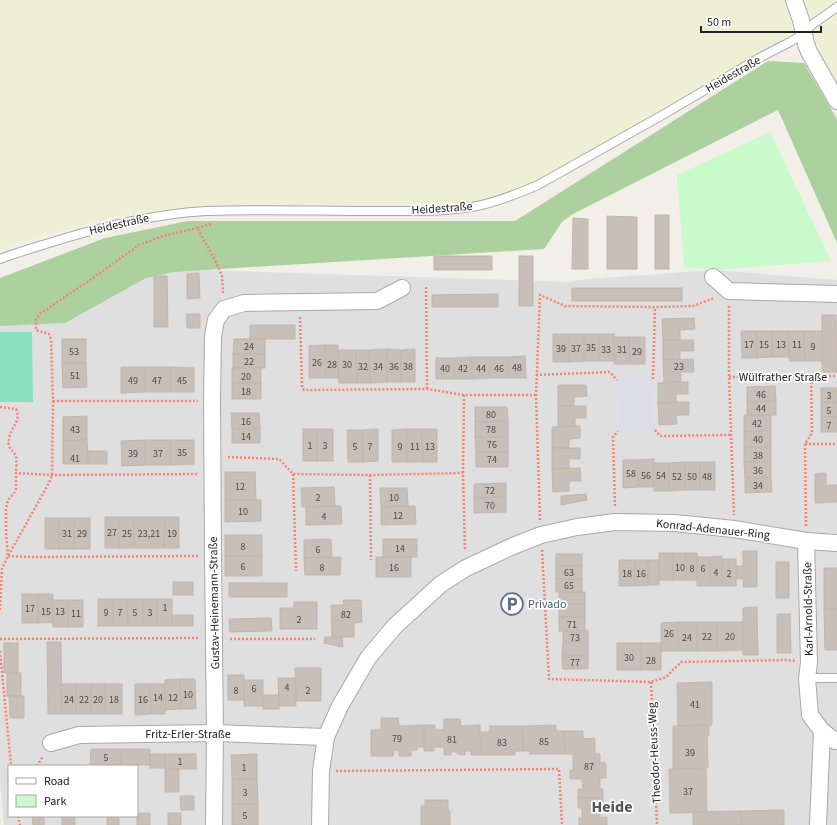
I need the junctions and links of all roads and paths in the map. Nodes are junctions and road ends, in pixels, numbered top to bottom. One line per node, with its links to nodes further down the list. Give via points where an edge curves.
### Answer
1 (794, 0): 3 (street)
2 (837, 7): 3 (lane, Heidestraße)
3 (804, 32): 4 (street, via 809,52); 5 (lane, Heidestraße, via 571,167 538,185 498,201 473,207 419,211)
4 (837, 101)
5 (232, 210): 6 (path, via 221,220); 7 (lane, Heidestraße, via 175,213 115,224)
6 (198, 228): 15 (path, via 222,276); 26 (path, via 162,236 139,245 36,318 36,330 49,334 51,339)
7 (0, 259)
8 (713, 277): 11 (street)
9 (426, 287): 22 (path)
10 (402, 288): 13 (street, via 377,301)
11 (729, 291): 12 (street); 14 (path, via 694,306); 19 (path)
12 (837, 294)
13 (300, 303): 15 (street, via 244,303); 22 (path, via 304,390)
14 (655, 307): 16 (path, via 565,306 540,295); 20 (path)
15 (224, 309): 25 (street, Gustav-Heinemann-Straße, via 216,320 213,336)
16 (536, 375): 21 (path, via 610,372); 24 (path)
17 (811, 376): 18 (path, Wülfrather Straße); 19 (path, Wülfrather Straße); 31 (path, via 812,432)
18 (837, 376)
19 (729, 377): 30 (path)
20 (654, 379)
21 (617, 380)
22 (426, 389): 23 (path)
23 (464, 395): 24 (path); 35 (path)
24 (536, 395): 42 (path)
25 (212, 401): 26 (path); 33 (street, Gustav-Heinemann-Straße)
26 (52, 402): 38 (path)
27 (0, 407): 34 (path, via 16,409 18,413 18,419 8,441 16,456)
28 (654, 430): 30 (path, via 660,436)
29 (618, 431): 40 (path, via 613,437)
30 (731, 435): 41 (path)
31 (805, 444): 32 (path); 43 (path)
32 (837, 444)
33 (213, 456): 36 (street, Gustav-Heinemann-Straße); 37 (path, via 279,459)
34 (16, 473): 38 (path); 45 (path, via 16,489 6,508)
35 (463, 473): 39 (path); 48 (path)
36 (213, 474): 38 (path); 46 (street, Gustav-Heinemann-Straße)
37 (293, 474): 39 (path); 49 (path)
38 (52, 475): 45 (path)
39 (370, 475): 47 (path)
40 (615, 522): 41 (street, Konrad-Adenauer-Ring, via 675,523); 42 (street, Konrad-Adenauer-Ring)
41 (734, 529): 43 (street, Konrad-Adenauer-Ring)
42 (541, 535): 48 (street, Konrad-Adenauer-Ring); 57 (path, via 549,679)
43 (806, 541): 44 (street, Konrad-Adenauer-Ring); 55 (street, Karl-Arnold-Straße)
44 (837, 543)
45 (8, 556): 46 (path); 50 (path, via 2,569)
46 (213, 556): 52 (street, Gustav-Heinemann-Straße)
47 (371, 560)
48 (466, 568): 60 (street, Konrad-Adenauer-Ring, via 441,584 395,626 372,653 340,706)
49 (296, 571)
50 (0, 610)
51 (0, 639): 52 (path)
52 (214, 639): 53 (path); 59 (street, Gustav-Heinemann-Straße)
53 (315, 640)
54 (0, 651): 63 (path)
55 (808, 670): 56 (lane); 57 (path, via 787,660 681,662 666,677); 58 (street, Karl-Arnold-Straße, via 810,715)
56 (837, 678)
57 (651, 682): 68 (path, Theodor-Heuss-Weg)
58 (822, 731): 61 (street, Karl-Arnold-Straße); 69 (street)
59 (215, 732): 60 (street, Fritz-Erler-Straße); 62 (street, Fritz-Erler-Straße, via 79,735); 65 (street, Gustav-Heinemann-Straße)
60 (326, 737): 64 (street, Konrad-Adenauer-Ring)
61 (837, 741)
62 (51, 743)
63 (11, 765)
64 (321, 771): 66 (street, Konrad-Adenauer-Ring); 67 (path, via 559,769)
65 (214, 825)
66 (320, 825)
67 (562, 825)
68 (657, 825)
69 (818, 825)

